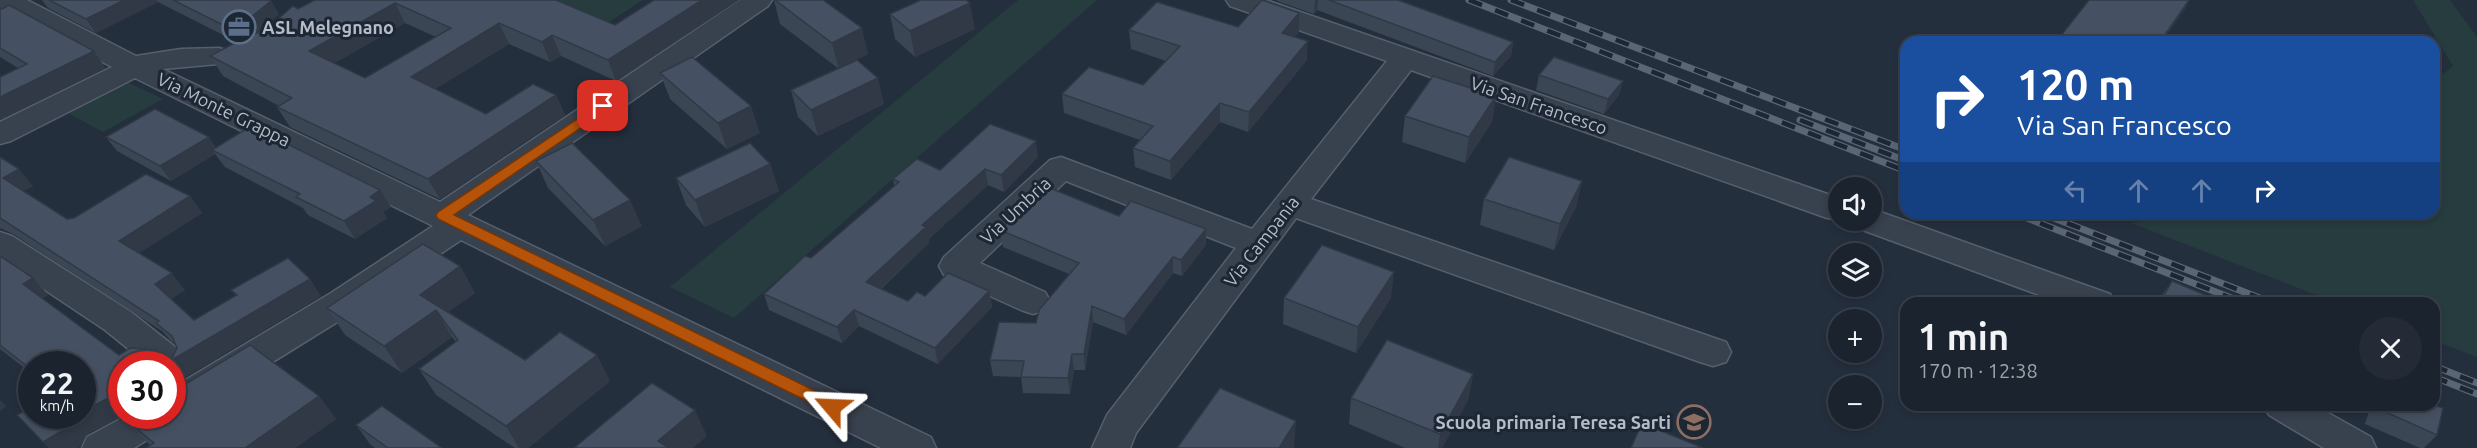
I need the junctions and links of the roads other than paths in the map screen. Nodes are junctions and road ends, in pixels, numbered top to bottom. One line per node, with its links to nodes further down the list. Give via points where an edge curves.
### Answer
1 (6, 0): 6 (street, Via Monte Grappa)
2 (758, 0): 11 (street)
3 (1240, 0): 5 (street, Via San Francesco)
4 (219, 57): 6 (street, via 153,60); 7 (street, via 200,66); 7 (street, via 248,51)
5 (1405, 58): 9 (street, Via Campania); 10 (street, Via San Francesco)
6 (133, 66): 7 (street, Via Monte Grappa); 8 (street)
7 (184, 89): 11 (street, Via Monte Grappa)
8 (0, 134)
9 (1290, 204): 14 (street, Via Campania); 18 (street)
10 (1828, 206)
11 (452, 220): 19 (street, via 344,302); 24 (street, Via Monte Grappa)
12 (1882, 225): 15 (street)
13 (0, 244): 17 (street, via 118,321)
14 (1258, 244): 16 (street, Via Umbria, via 1061,167 956,266); 22 (street, Via Campania)
15 (2081, 297)
16 (1033, 301)
17 (155, 351)
18 (1713, 352)
19 (186, 398)
20 (2292, 411): 26 (street)
21 (134, 429): 23 (street)
22 (1116, 437): 25 (street, Via Campania)
23 (100, 448)
24 (916, 448)
25 (1088, 448)
26 (2357, 448)

